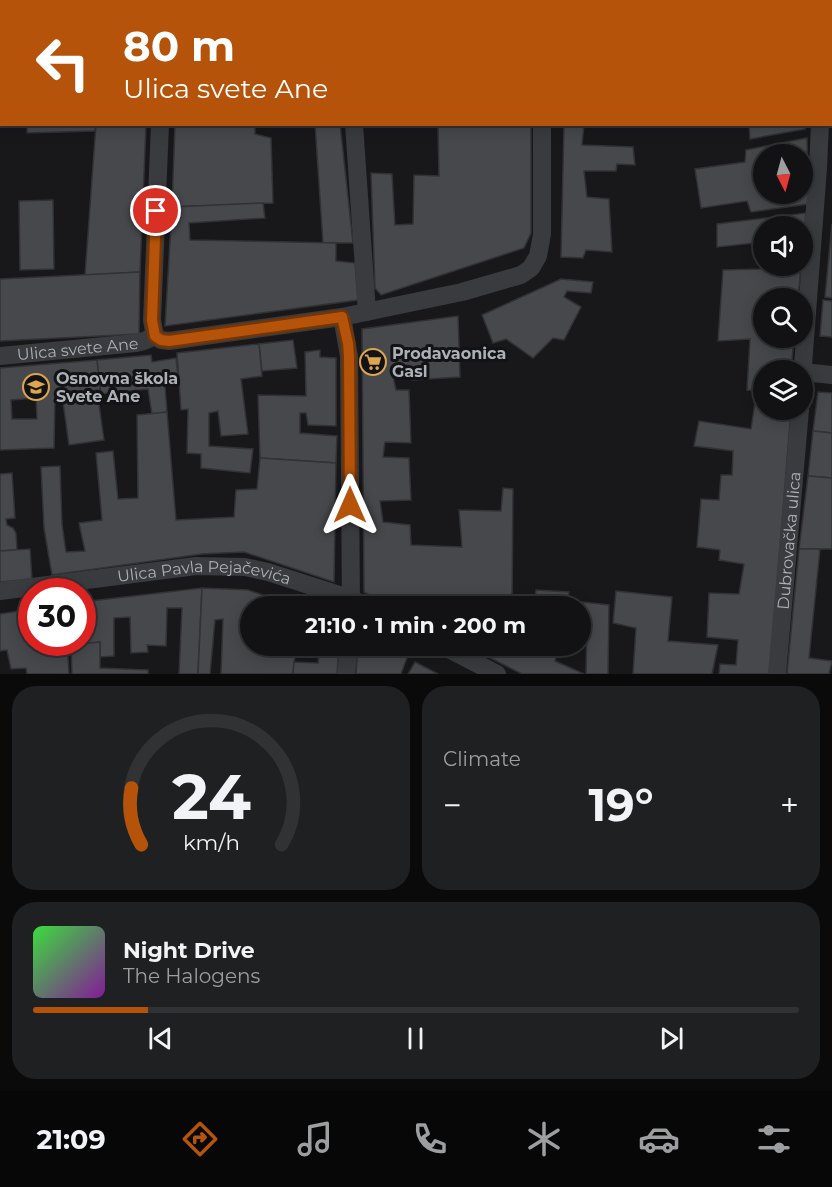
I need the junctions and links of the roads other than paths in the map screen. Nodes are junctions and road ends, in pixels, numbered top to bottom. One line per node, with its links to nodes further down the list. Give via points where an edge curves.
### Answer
1 (160, 126): 8 (street, via 152,320)
2 (354, 126): 6 (street)
3 (542, 126): 6 (street, Ulica svete Ane, via 543,234 531,268 462,292)
4 (820, 126): 5 (street)
5 (825, 169): 10 (street)
6 (367, 312): 7 (street, Ulica svete Ane)
7 (342, 317): 8 (street, Ulica svete Ane, via 169,341); 16 (street, via 349,356 350,561)
8 (155, 336): 9 (street, Ulica svete Ane, via 136,343)
9 (0, 356)
10 (804, 360)
11 (813, 373): 12 (street)
12 (832, 375)
13 (799, 420): 21 (street, Dubrovačka ulica)
14 (0, 591): 15 (street, Ulica Pavla Pejačevića, via 220,566 268,572)
15 (334, 596)
16 (355, 596)
17 (348, 656): 19 (street)
18 (462, 656): 20 (street)
19 (346, 674)
20 (497, 674)
21 (777, 674)

